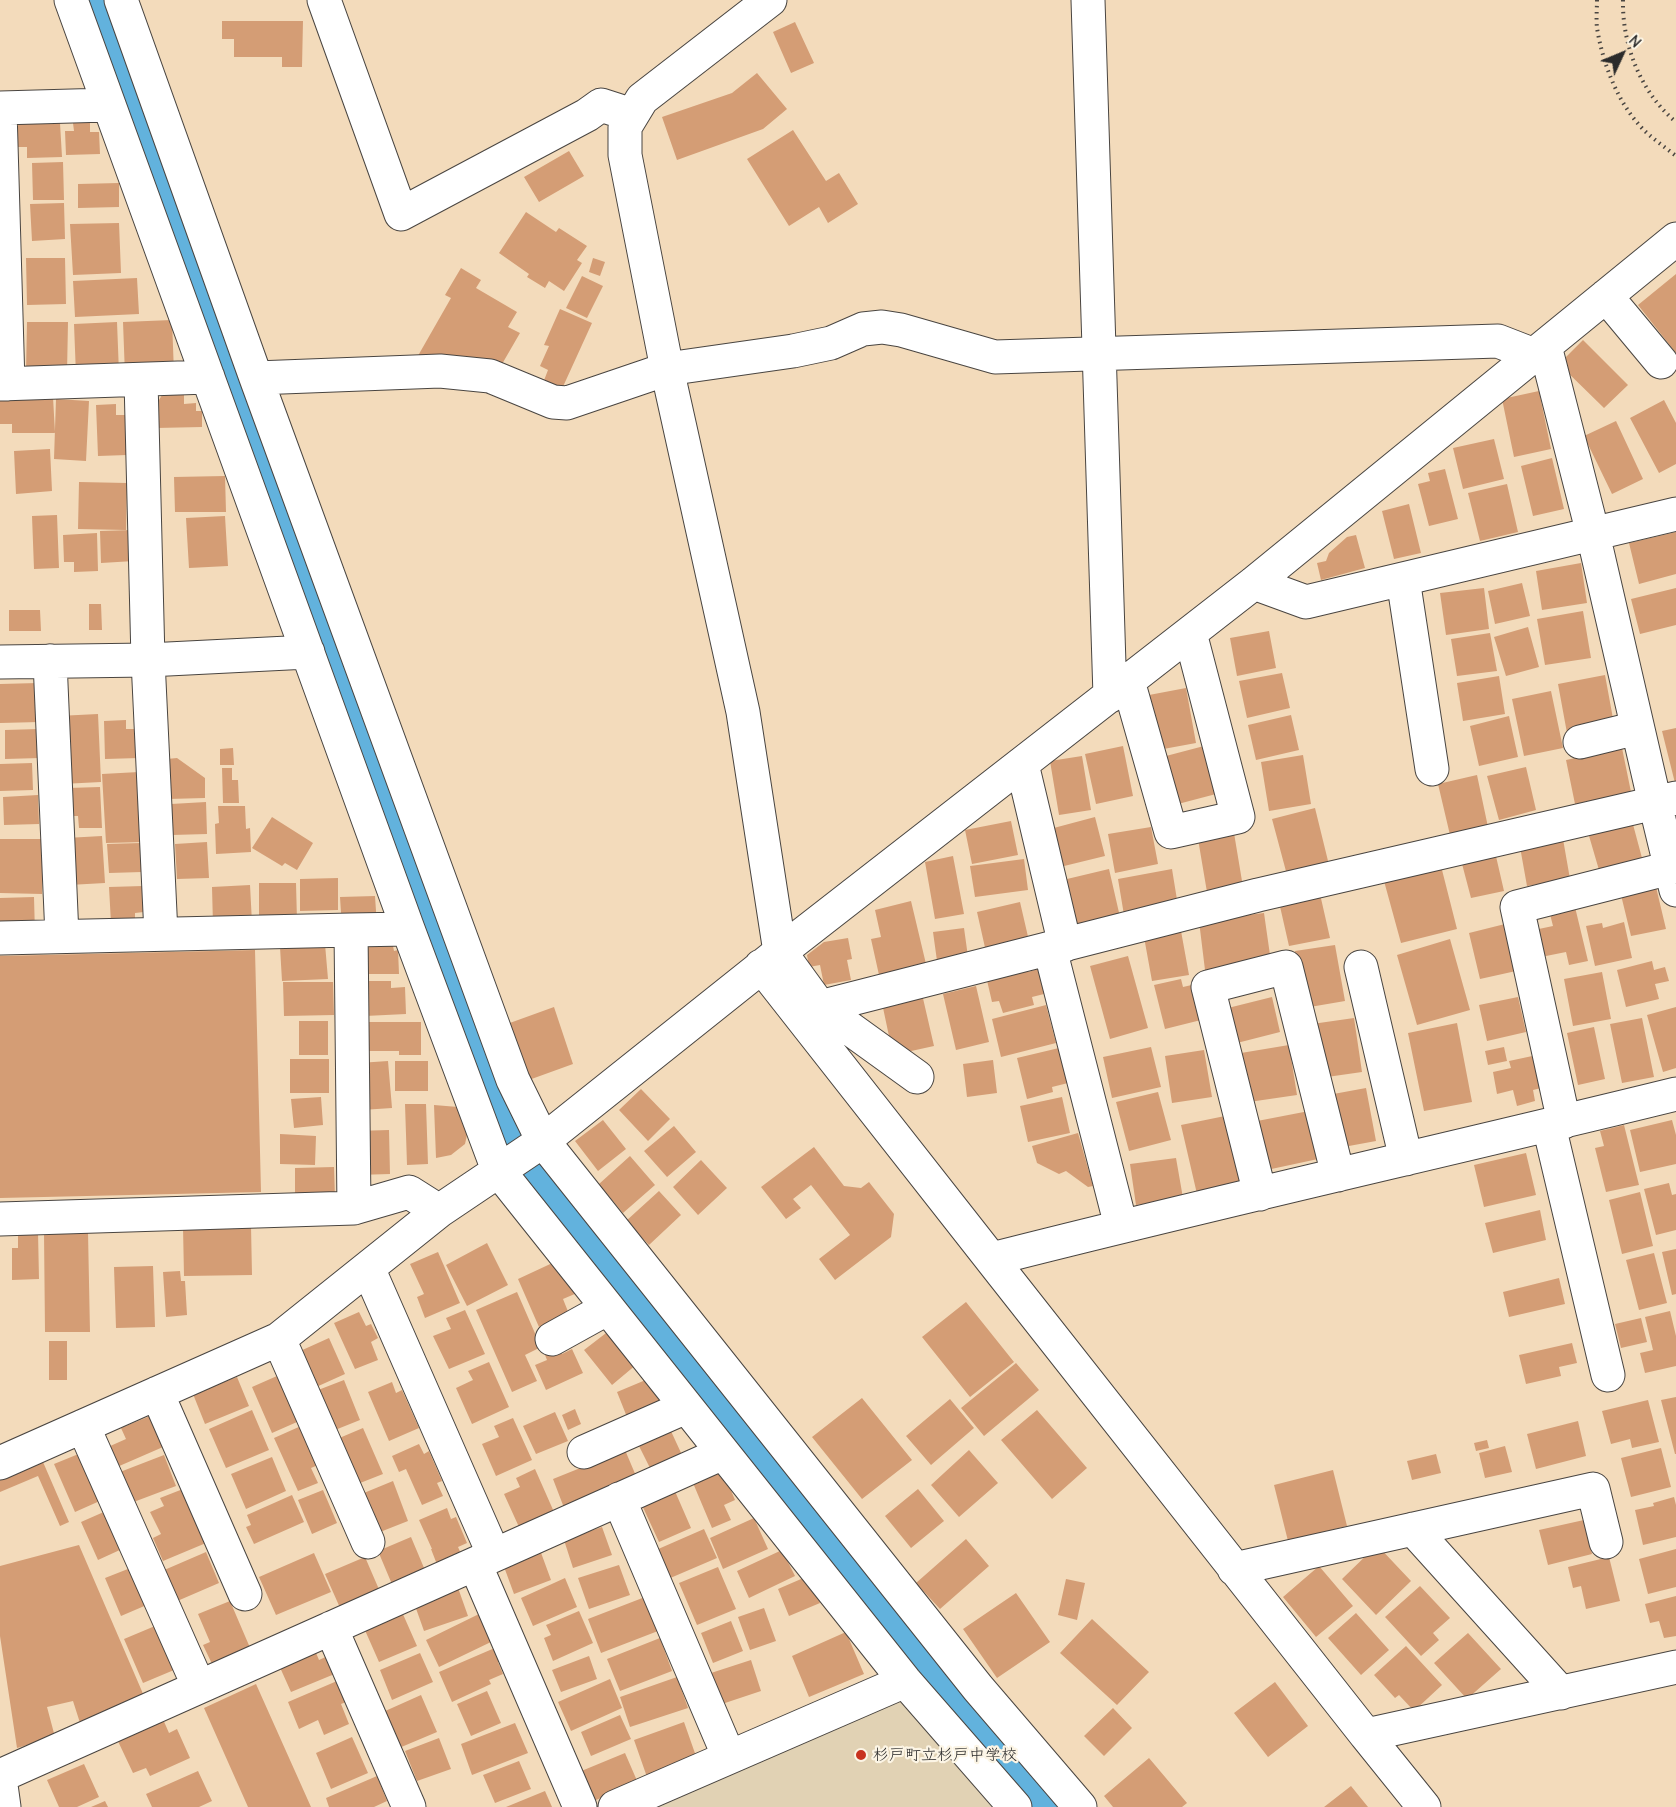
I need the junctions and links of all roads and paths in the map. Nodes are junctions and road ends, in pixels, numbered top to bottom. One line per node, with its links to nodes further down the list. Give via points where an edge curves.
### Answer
1 (71, 0): 8 (street)
2 (121, 0): 20 (street)
3 (324, 0): 10 (street, via 401,214 601,105)
4 (770, 0): 10 (street, via 642,99)
5 (1088, 0): 16 (street)
6 (1597, 0): 12 (path, via 1602,54 1615,86 1646,132)
7 (1623, 0): 11 (path, via 1628,47 1640,76 1650,94)
8 (108, 105): 9 (street); 19 (street)
9 (0, 109): 22 (street)
10 (632, 115): 18 (street, via 625,127 625,154)
11 (1676, 122)
12 (1676, 156)
13 (1676, 239): 14 (street)
14 (1606, 296): 15 (street); 17 (street)
15 (1539, 351): 16 (street, via 1498,341); 24 (street); 26 (street)
16 (1099, 353): 18 (street, via 995,357 882,327 792,351); 32 (street)
17 (1661, 362)
18 (667, 369): 20 (street, via 567,404 490,376 440,371); 45 (street, via 743,712)
19 (208, 377): 21 (street); 28 (street)
20 (256, 378): 51 (street, via 513,1080)
21 (141, 380): 22 (street); 29 (street)
22 (4, 384)
23 (1676, 514): 24 (street)
24 (1593, 534): 25 (street); 33 (street)
25 (1403, 579): 26 (street, via 1306,602); 36 (street)
26 (1254, 584): 27 (street)
27 (1190, 633): 32 (street); 32 (street, via 1238,817 1171,832)
28 (308, 652): 29 (street); 39 (street)
29 (148, 660): 30 (street); 41 (street)
30 (50, 661): 31 (street); 42 (street)
31 (0, 662)
32 (1119, 688): 35 (street)
33 (1637, 728): 34 (street); 37 (street)
34 (1580, 742)
35 (1022, 764): 44 (street); 45 (street)
36 (1432, 769)
37 (1667, 814): 38 (street); 44 (street, via 1258,895)
38 (1673, 879): 50 (street, via 1517,907)
39 (408, 928): 40 (street); 53 (street)
40 (351, 930): 41 (street); 56 (street)
41 (161, 934): 42 (street)
42 (62, 936): 43 (street)
43 (0, 938)
44 (1058, 947): 47 (street); 59 (street)
45 (770, 959): 47 (street); 51 (street); 60 (street)
46 (1361, 967): 52 (street)
47 (820, 1007): 48 (street)
48 (917, 1077)
49 (1676, 1094): 50 (street)
50 (1557, 1124): 52 (street); 65 (street)
51 (543, 1141): 53 (street); 92 (street, via 978,1688)
52 (1406, 1159): 54 (street)
53 (498, 1170): 57 (street); 62 (street)
54 (1338, 1175): 55 (street); 55 (street, via 1286,967 1208,987)
55 (1260, 1194): 59 (street)
56 (354, 1208): 57 (street, via 409,1192); 58 (street)
57 (439, 1211): 61 (street)
58 (0, 1219)
59 (1121, 1226): 60 (street)
60 (992, 1259): 77 (street)
61 (368, 1269): 63 (street); 76 (street)
62 (608, 1308): 64 (street); 67 (street)
63 (279, 1339): 66 (street); 74 (street)
64 (552, 1339)
65 (1608, 1375)
66 (157, 1393): 68 (street); 78 (street)
67 (686, 1407): 69 (street); 70 (street)
68 (83, 1426): 71 (street); 82 (street)
69 (584, 1452)
70 (723, 1453): 72 (street); 81 (street)
71 (0, 1462)
72 (619, 1499): 76 (street); 85 (street)
73 (1413, 1529): 75 (street, via 1593,1488); 77 (street); 83 (street)
74 (368, 1542)
75 (1606, 1542)
76 (484, 1560): 79 (street); 89 (street)
77 (1234, 1569): 84 (street)
78 (246, 1594)
79 (331, 1628): 82 (street); 88 (street)
80 (1676, 1667): 83 (street)
81 (904, 1681): 85 (street); 91 (street)
82 (200, 1687): 86 (street)
83 (1561, 1693): 84 (street)
84 (1366, 1735): 93 (street)
85 (729, 1757): 90 (street)
86 (0, 1777): 87 (street)
87 (4, 1807)
88 (409, 1807)
89 (580, 1807)
90 (615, 1807)
91 (1015, 1807)
92 (1080, 1807)
93 (1424, 1807)

